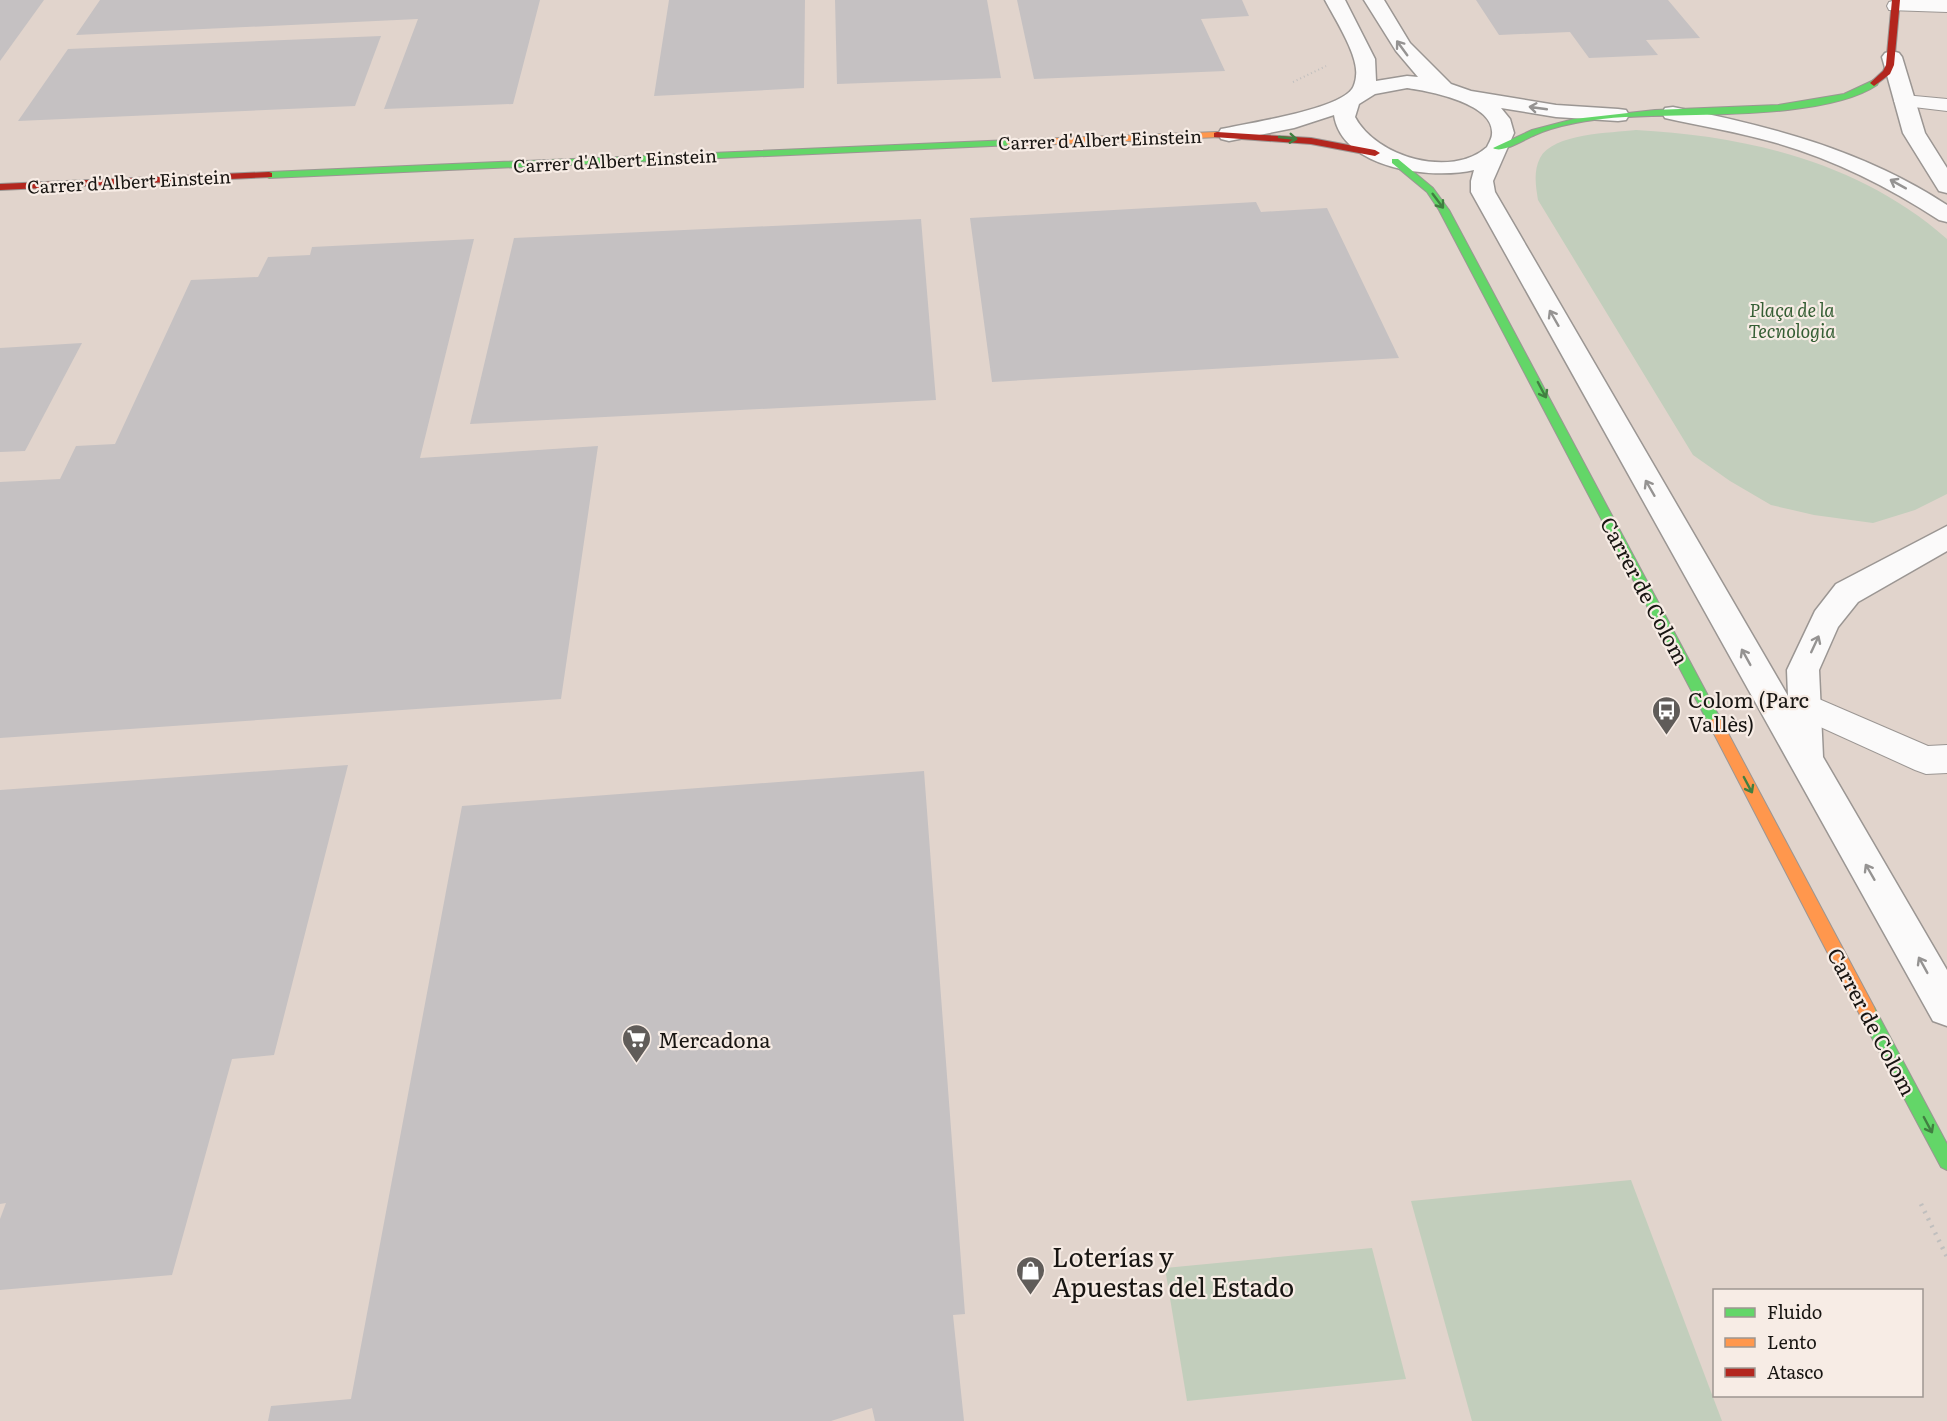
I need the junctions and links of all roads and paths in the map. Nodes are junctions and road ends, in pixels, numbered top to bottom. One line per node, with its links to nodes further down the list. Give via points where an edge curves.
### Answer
1 (1335, 0): 7 (street, via 1365,59 1367,75)
2 (1374, 0): 6 (street, one-way to 2, via 1401,48)
3 (1896, 3): 4 (lane); 5 (street)
4 (1947, 6)
5 (1892, 57): 9 (street); 11 (street, via 1880,80 1834,100)
6 (1442, 86): 7 (street, Carrer d'Albert Einstein, via 1389,83); 8 (street)
7 (1355, 97): 13 (street, Carrer d'Albert Einstein, via 1294,121); 15 (street, via 1344,112 1345,123 1351,134)
8 (1470, 97): 12 (street, one-way to 8); 14 (street, via 1493,113 1501,125 1502,137)
9 (1904, 101): 10 (lane); 16 (street, via 1914,133)
10 (1947, 105)
11 (1673, 113): 12 (street); 18 (street, one-way to 11, via 1897,182 1822,149 1782,136)
12 (1617, 116): 14 (street, via 1544,128 1515,138)
13 (1229, 134): 15 (street, Carrer d'Albert Einstein, one-way to 15, via 1311,141); 17 (street, Carrer d'Albert Einstein)
14 (1495, 152): 15 (street, via 1456,168 1426,168); 22 (street, one-way to 14, via 1483,192 1482,181)
15 (1385, 157): 24 (street, Carrer de Colom, one-way to 24, via 1430,190 1444,210)
16 (1947, 186)
17 (0, 187)
18 (1947, 216)
19 (1947, 537): 20 (street, one-way to 19, via 1803,670 1826,620 1847,593)
20 (1805, 706): 21 (lane, via 1926,760); 22 (street)
21 (1947, 759)
22 (1806, 763): 23 (street, one-way to 22)
23 (1947, 1007)
24 (1947, 1161)

